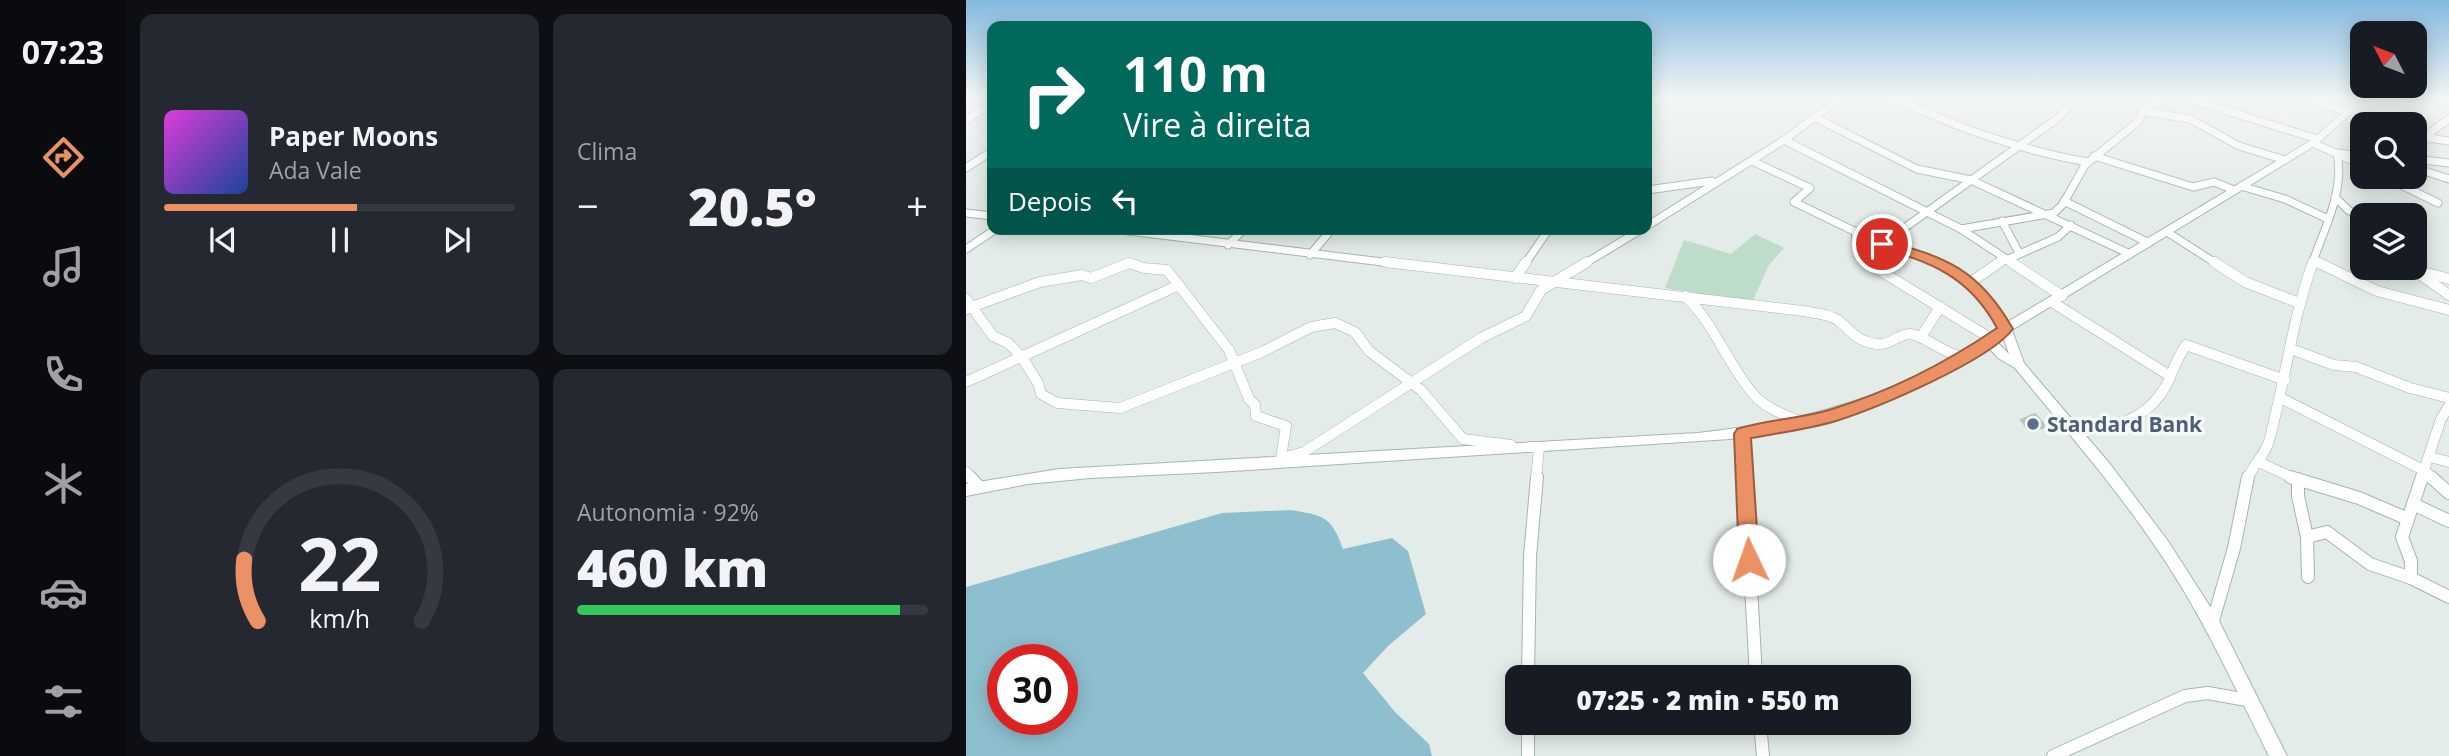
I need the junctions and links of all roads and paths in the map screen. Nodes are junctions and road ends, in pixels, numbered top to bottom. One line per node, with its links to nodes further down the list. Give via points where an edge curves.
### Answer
1 (1793, 133): 11 (street)
2 (1846, 133): 28 (street, via 1917,169)
3 (1981, 133): 14 (street)
4 (2036, 133): 14 (street)
5 (2124, 133): 18 (street)
6 (2216, 133): 20 (street, via 2239,146)
7 (2292, 133): 12 (street)
8 (2324, 133): 12 (main road)
9 (2432, 133): 10 (street)
10 (2429, 138): 13 (street)
11 (1784, 140): 22 (street); 35 (street)
12 (2315, 141): 15 (street); 20 (main road)
13 (2449, 141)
14 (2019, 144): 18 (street, via 2058,157); 28 (street)
15 (2337, 153): 17 (street); 19 (street); 32 (street, via 2341,178)
16 (987, 154): 24 (street)
17 (2350, 155)
18 (2091, 159): 29 (street, via 2193,187 2214,182); 33 (street)
19 (2350, 159)
20 (2285, 160): 29 (main road)
21 (2427, 160): 23 (street)
22 (1752, 161): 27 (street); 45 (street, via 1810,188 1794,202)
23 (2449, 163)
24 (966, 167)
25 (2427, 172): 26 (street)
26 (2449, 179)
27 (1717, 180): 30 (street); 42 (street)
28 (1971, 180): 35 (street); 39 (street)
29 (2238, 188): 40 (street, via 2285,199); 46 (main road)
30 (1652, 189)
31 (2409, 189): 34 (street)
32 (2335, 197): 36 (street); 40 (street)
33 (2064, 201): 39 (street); 53 (street)
34 (2438, 203)
35 (1927, 211): 44 (street); 54 (street)
36 (2350, 211)
37 (966, 213): 38 (street)
38 (987, 214)
39 (2049, 215): 41 (street); 43 (street)
40 (2328, 219): 61 (street)
41 (2002, 221): 44 (street); 57 (street)
42 (1652, 223)
43 (2071, 225): 57 (street, via 2042,246); 58 (street)
44 (1961, 229): 60 (street)
45 (1855, 231): 54 (street); 75 (street, via 1857,247 1867,264)
46 (2166, 233): 53 (main road); 73 (street, via 2245,282)
47 (987, 235): 56 (street)
48 (1169, 235): 55 (street)
49 (1238, 235): 55 (street)
50 (1327, 235): 59 (street)
51 (1545, 235): 63 (street)
52 (1632, 235): 66 (street)
53 (2149, 243): 58 (main road)
54 (1882, 244): 67 (street, via 1927,257)
55 (1228, 245): 59 (street)
56 (966, 249)
57 (2019, 253): 60 (street)
58 (2130, 254): 70 (main road)
59 (1310, 255): 63 (street)
60 (2007, 258): 67 (street); 70 (street)
61 (2315, 261): 73 (street); 76 (street, via 2377,291)
62 (2427, 273): 65 (street)
63 (1515, 278): 66 (street)
64 (2427, 279): 71 (street)
65 (2449, 279)
66 (1557, 281): 69 (street); 88 (street, via 1540,291 1526,316 1481,338)
67 (1971, 282): 77 (street)
68 (1179, 285): 74 (street, via 1167,270 1129,263 1091,278 1082,275 1040,282); 81 (street); 83 (street)
69 (1685, 296): 78 (street, via 1835,319 1856,338 1873,344 1891,344 1906,334); 92 (street, via 1702,312 1754,395)
70 (2062, 296): 72 (main road)
71 (2449, 296)
72 (2052, 302): 77 (main road); 85 (street)
73 (2300, 303): 80 (street)
74 (967, 305): 81 (street, via 993,336)
75 (1940, 307): 78 (street); 79 (street)
76 (2449, 310)
77 (2006, 329): 79 (main road); 84 (main road)
78 (1921, 337): 82 (street, via 1949,355)
79 (1989, 339): 82 (main road); 84 (main road, via 2002,355)
80 (2291, 349): 86 (street); 90 (street)
81 (1021, 356): 83 (street, via 1047,399 1115,408); 87 (street)
82 (1964, 358): 92 (main road, via 1888,395 1833,416)
83 (1235, 362): 88 (street, via 1311,327 1335,323 1355,332 1369,351); 97 (street, via 1256,416 1286,426)
84 (2019, 365): 93 (main road)
85 (2171, 376): 86 (street, via 2183,348 2192,345); 93 (street, via 2149,411)
86 (2285, 380): 89 (street)
87 (966, 382)
88 (1409, 384): 95 (street, via 1421,390 1463,439); 97 (street, via 1304,452)
89 (2281, 398): 98 (street); 100 (street)
90 (2449, 398)
91 (2449, 406): 96 (street)
92 (1801, 422): 94 (main road)
93 (2077, 433): 112 (main road, via 2163,545)
94 (1743, 434): 95 (main road); 114 (street)
95 (1539, 448): 97 (main road); 113 (street, via 1530,556)
96 (2430, 457): 99 (street); 100 (street)
97 (1281, 461): 103 (main road, via 1145,468)
98 (2259, 462): 102 (street); 112 (street, via 2249,474)
99 (2449, 462)
100 (2425, 471): 104 (street); 105 (street)
101 (966, 472): 103 (street)
102 (2298, 479): 106 (street); 108 (street)
103 (972, 488)
104 (2449, 493)
105 (2413, 504): 106 (street); 107 (street)
106 (2408, 519): 110 (street, via 2402,537)
107 (2449, 521)
108 (2307, 537): 109 (street); 110 (street, via 2327,532 2371,564)
109 (2308, 577)
110 (2411, 578): 111 (street)
111 (2449, 597)
112 (2212, 624): 115 (main road)
113 (1528, 665)
114 (1755, 665)
115 (2252, 701): 118 (street, via 2208,693 2185,696); 121 (main road)
116 (1528, 735): 119 (street)
117 (1761, 735): 120 (street)
118 (2057, 755)
119 (1528, 756)
120 (1763, 756)
121 (2278, 756)

